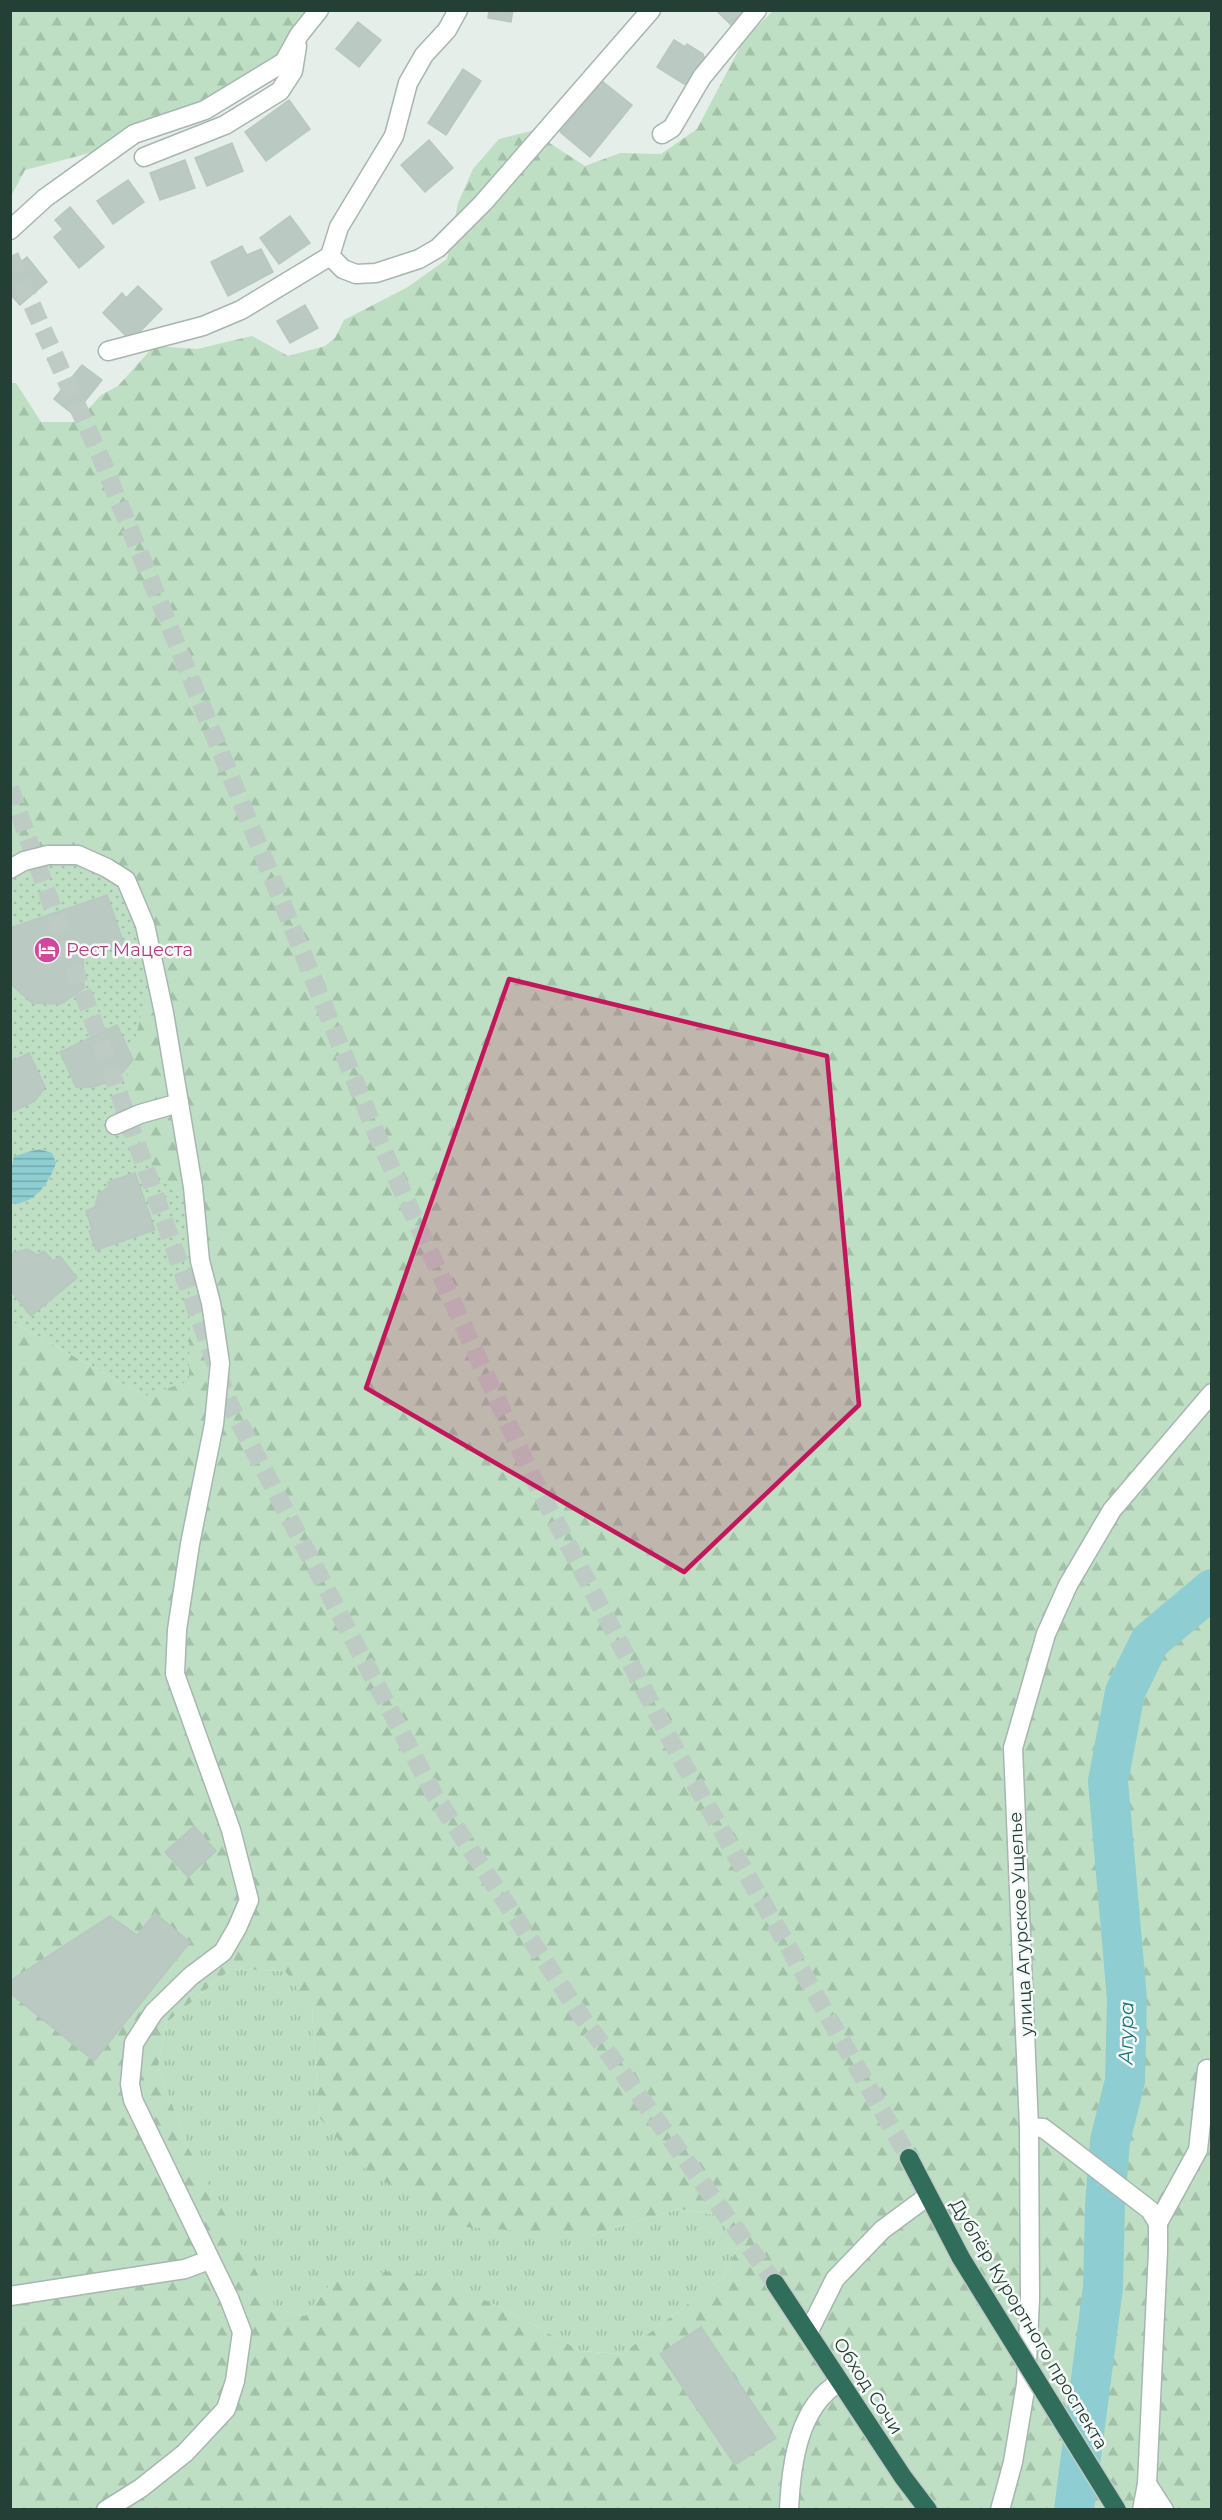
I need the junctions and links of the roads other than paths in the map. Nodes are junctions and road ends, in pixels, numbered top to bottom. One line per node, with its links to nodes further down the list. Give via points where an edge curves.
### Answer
1 (319, 10): 5 (street)
2 (458, 10): 9 (street, via 408,83 394,136 339,227)
3 (651, 10): 9 (street, via 483,203 438,248 419,259 376,273 356,274 343,269)
4 (757, 10): 6 (street, via 702,77 672,128)
5 (299, 35): 7 (street, via 294,71 280,91 225,125); 8 (street, via 284,62 206,110 134,134 45,198)
6 (662, 134)
7 (144, 157)
8 (10, 230)
9 (330, 256): 10 (street, via 241,309 203,326)
10 (108, 351)
11 (10, 868): 12 (street, via 48,855 78,855 126,880 145,925)
12 (179, 1103): 13 (street); 20 (street, via 200,1261 220,1363 214,1424 177,1630 174,1674 231,1830 249,1900 223,1952 154,2012 134,2043 130,2084 133,2100)
13 (115, 1125)
14 (1212, 1393): 16 (street, улица Агурское Ущелье, via 1112,1510 1068,1585 1046,1634 1013,1748)
15 (1207, 2069): 19 (street, via 1198,2150)
16 (1029, 2127): 19 (street, via 1043,2128); 29 (street, улица Агурское Ущелье, via 1030,2299 1026,2384 1013,2462)
17 (909, 2158): 18 (highway, Дублёр Курортного проспекта)
18 (928, 2196): 23 (street, via 882,2230 835,2279); 30 (highway, Дублёр Курортного проспекта, bridge, via 961,2258)
19 (1154, 2216): 25 (street, via 1157,2279)
20 (209, 2260): 22 (street, via 185,2269); 26 (street, via 242,2332 235,2381 226,2409 185,2453)
21 (775, 2283): 23 (highway, Обход Сочи)
22 (10, 2296)
23 (808, 2333): 24 (highway, Обход Сочи)
24 (840, 2382): 27 (street, via 826,2390 801,2436 791,2478); 28 (highway, Обход Сочи)
25 (1147, 2484): 31 (street); 32 (street)
26 (106, 2510)
27 (789, 2510)
28 (928, 2510)
29 (1000, 2510)
30 (1118, 2510)
31 (1142, 2510)
32 (1164, 2510)

